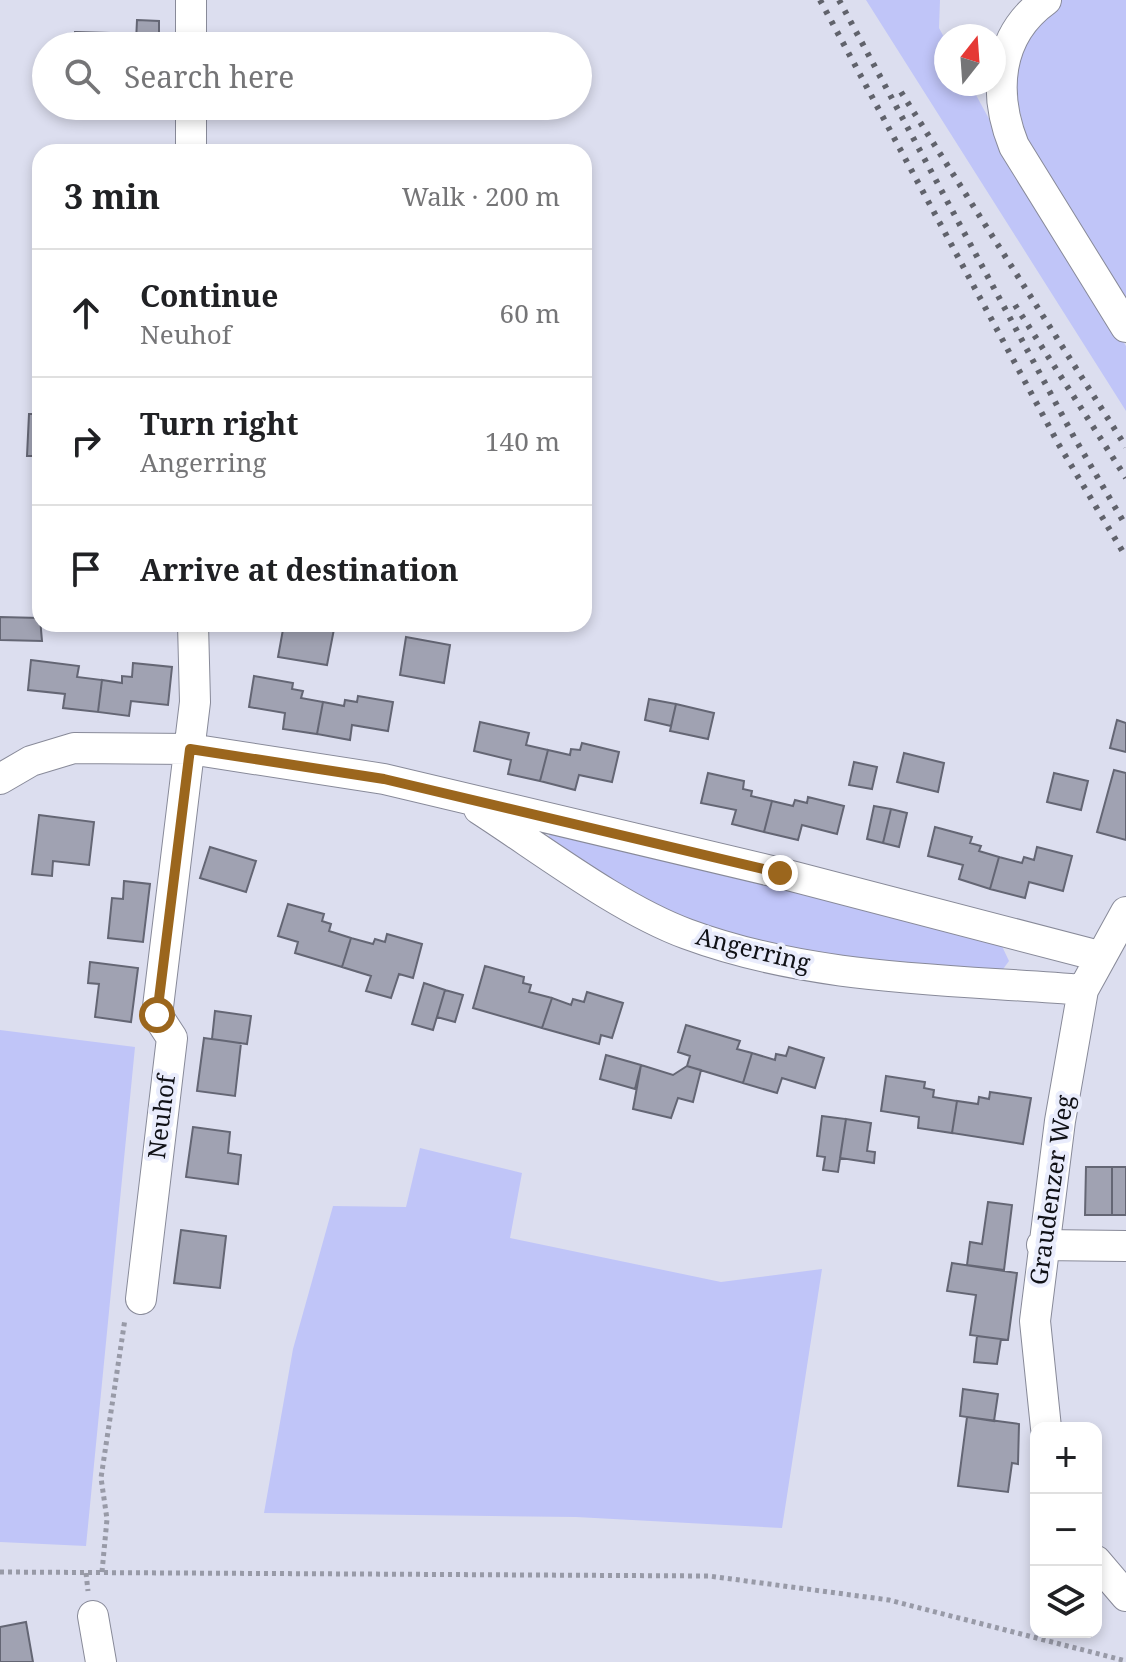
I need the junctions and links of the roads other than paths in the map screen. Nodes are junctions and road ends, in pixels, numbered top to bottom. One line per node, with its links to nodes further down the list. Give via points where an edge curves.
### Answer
1 (191, 0): 3 (street)
2 (1046, 0): 6 (street, via 1013,35 999,92 1003,119 1014,146)
3 (191, 32)
4 (191, 120): 5 (street)
5 (191, 144)
6 (1126, 327)
7 (193, 632): 8 (street, Neuhof)
8 (190, 749): 9 (street, Angerring, via 74,748 31,761); 10 (street, Angerring, via 384,779); 16 (street, Neuhof, via 157,1015 172,1038)
9 (0, 779)
10 (460, 797): 12 (street, Angerring); 13 (street, Angerring, via 600,888 686,934 775,960 877,976)
11 (1126, 912): 12 (street, Graudenzer Weg)
12 (1099, 956): 13 (street, Graudenzer Weg)
13 (1083, 990): 14 (street, Graudenzer Weg)
14 (1042, 1245): 15 (street); 17 (street, Graudenzer Weg, via 1035,1321)
15 (1126, 1246)
16 (141, 1299)
17 (1045, 1422)
18 (1100, 1566): 19 (street)
19 (1126, 1596)
20 (93, 1616): 21 (street)
21 (101, 1662)

